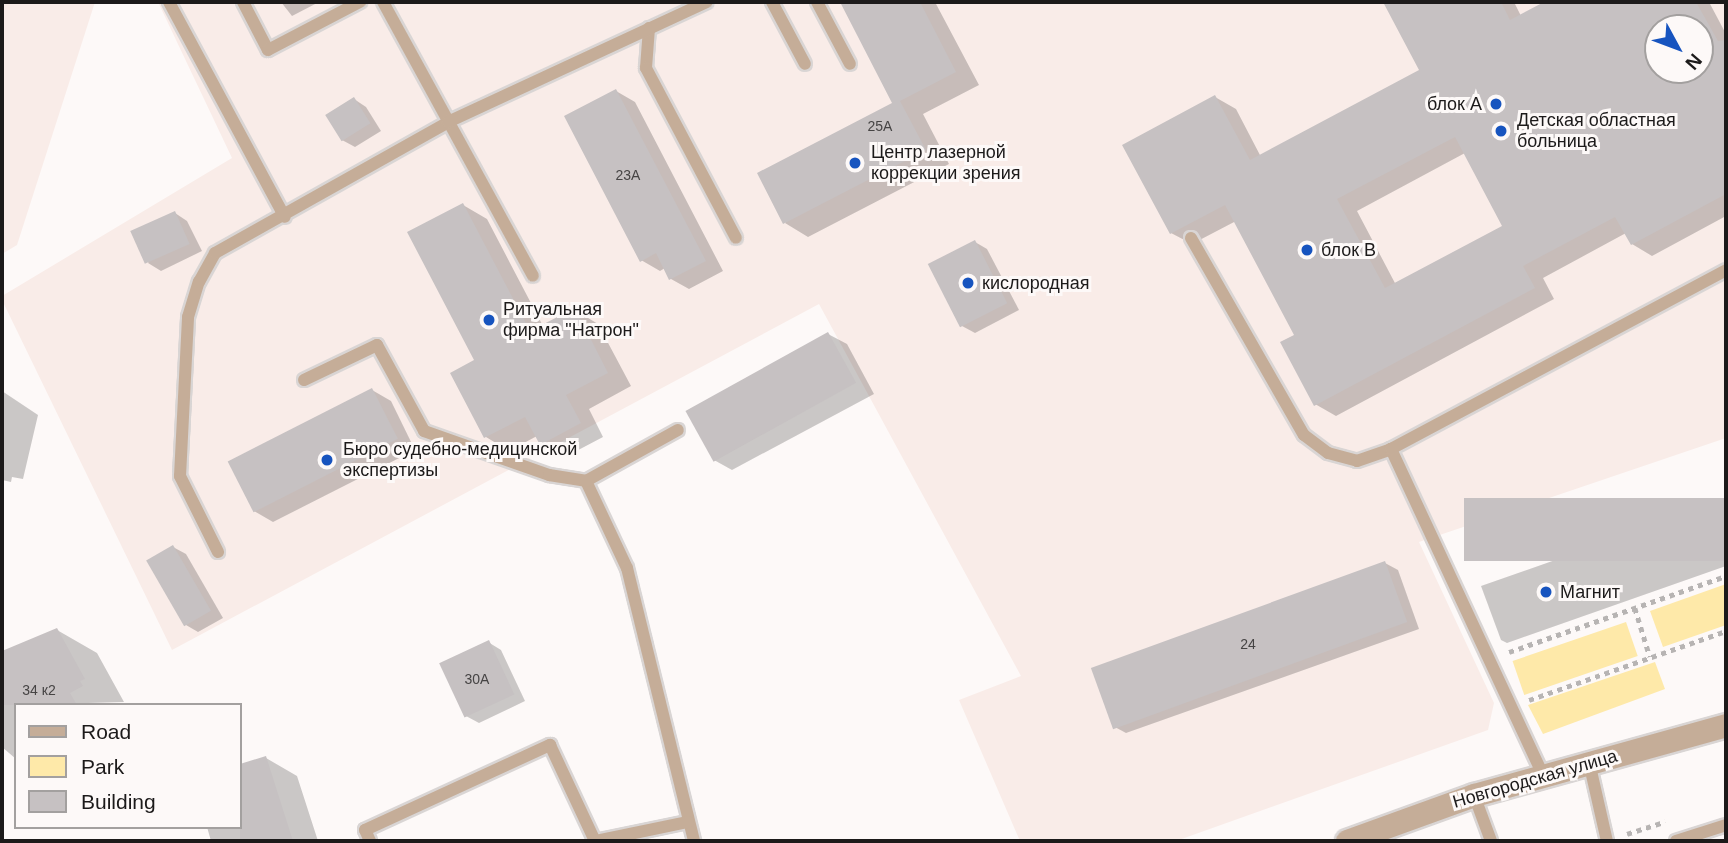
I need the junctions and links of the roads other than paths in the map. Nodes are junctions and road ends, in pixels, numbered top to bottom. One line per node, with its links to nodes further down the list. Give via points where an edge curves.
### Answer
1 (169, 2): 12 (lane)
2 (243, 2): 3 (lane, via 268,50)
3 (360, 2)
4 (383, 2): 11 (lane)
5 (706, 2): 8 (lane)
6 (772, 2): 9 (lane)
7 (817, 2): 10 (lane)
8 (649, 28): 11 (lane); 14 (lane, via 646,68)
9 (805, 64)
10 (850, 64)
11 (448, 122): 12 (lane); 16 (lane)
12 (285, 217): 21 (lane, via 215,253 188,317 180,477)
13 (1191, 238): 19 (lane, via 1304,435 1328,453 1357,461)
14 (736, 239)
15 (1726, 270): 19 (lane)
16 (533, 276)
17 (304, 380): 20 (lane, via 377,345 424,431 549,475)
18 (678, 430): 20 (lane)
19 (1391, 449): 24 (lane)
20 (586, 481): 26 (lane, via 627,568)
21 (218, 552)
22 (1726, 724): 23 (street, Новгородская улица)
23 (1589, 762): 24 (street, Новгородская улица); 33 (lane)
24 (1543, 775): 25 (street, Новгородская улица)
25 (1474, 795): 31 (street, Новгородская улица); 32 (lane)
26 (688, 822): 29 (lane); 30 (lane)
27 (1726, 825): 34 (lane)
28 (370, 841): 29 (lane, via 365,830 550,745)
29 (596, 841)
30 (694, 841)
31 (1347, 841)
32 (1491, 841)
33 (1607, 841)
34 (1676, 841)

